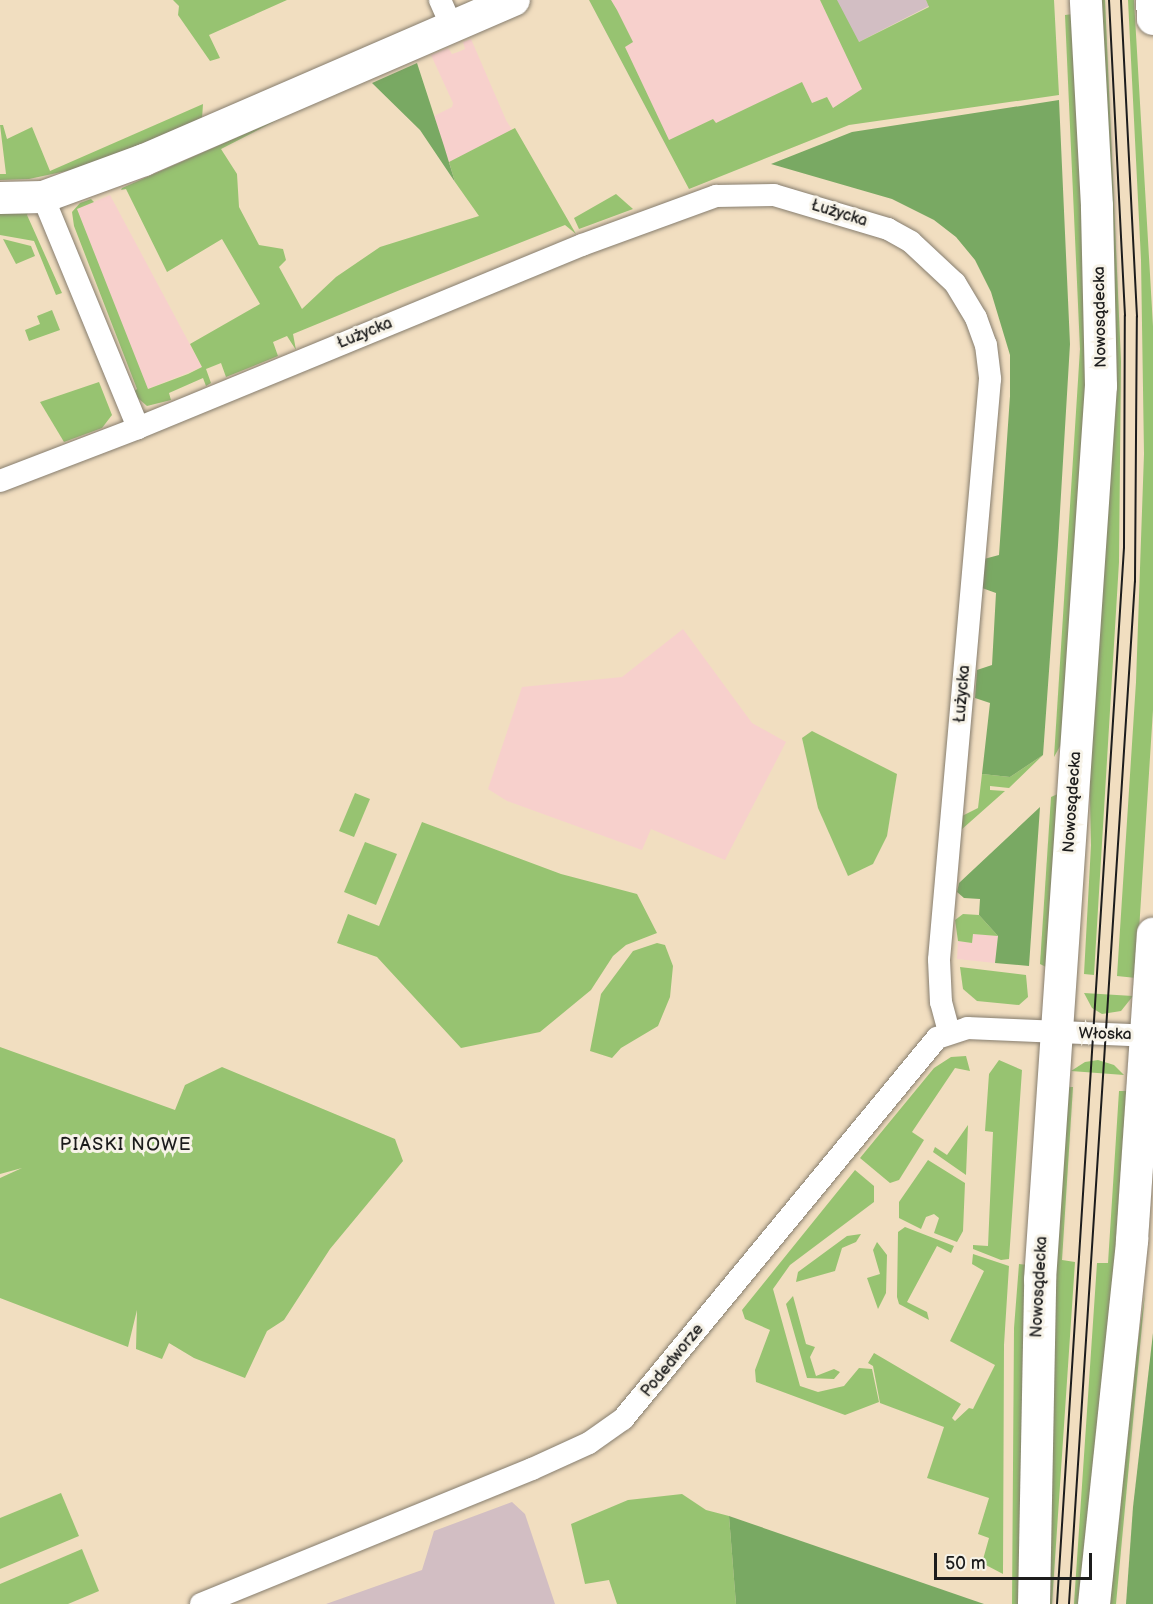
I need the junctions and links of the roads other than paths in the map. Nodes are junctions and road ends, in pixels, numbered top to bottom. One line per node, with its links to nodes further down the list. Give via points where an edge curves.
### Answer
1 (514, 0): 4 (main road)
2 (1086, 0): 12 (main road, Nowosądecka, via 1098,206 1101,386)
3 (1152, 0): 5 (main road)
4 (446, 14): 6 (main road, via 206,135)
5 (1153, 19)
6 (43, 196): 7 (main road); 8 (street)
7 (0, 198)
8 (138, 428): 9 (street, Łużycka); 11 (street, Łużycka, via 582,245 716,196 774,195 888,229 911,242 956,283 986,345 990,379 939,960 941,1002)
9 (0, 481)
10 (1153, 934): 13 (main road)
11 (949, 1031): 12 (street, via 967,1028); 14 (street, Podedworze, via 926,1049 622,1419 589,1443 532,1469)
12 (1057, 1034): 13 (street, Włoska); 15 (main road, Nowosądecka, via 1040,1280)
13 (1150, 1036): 16 (main road)
14 (201, 1604)
15 (1034, 1604)
16 (1094, 1604)

